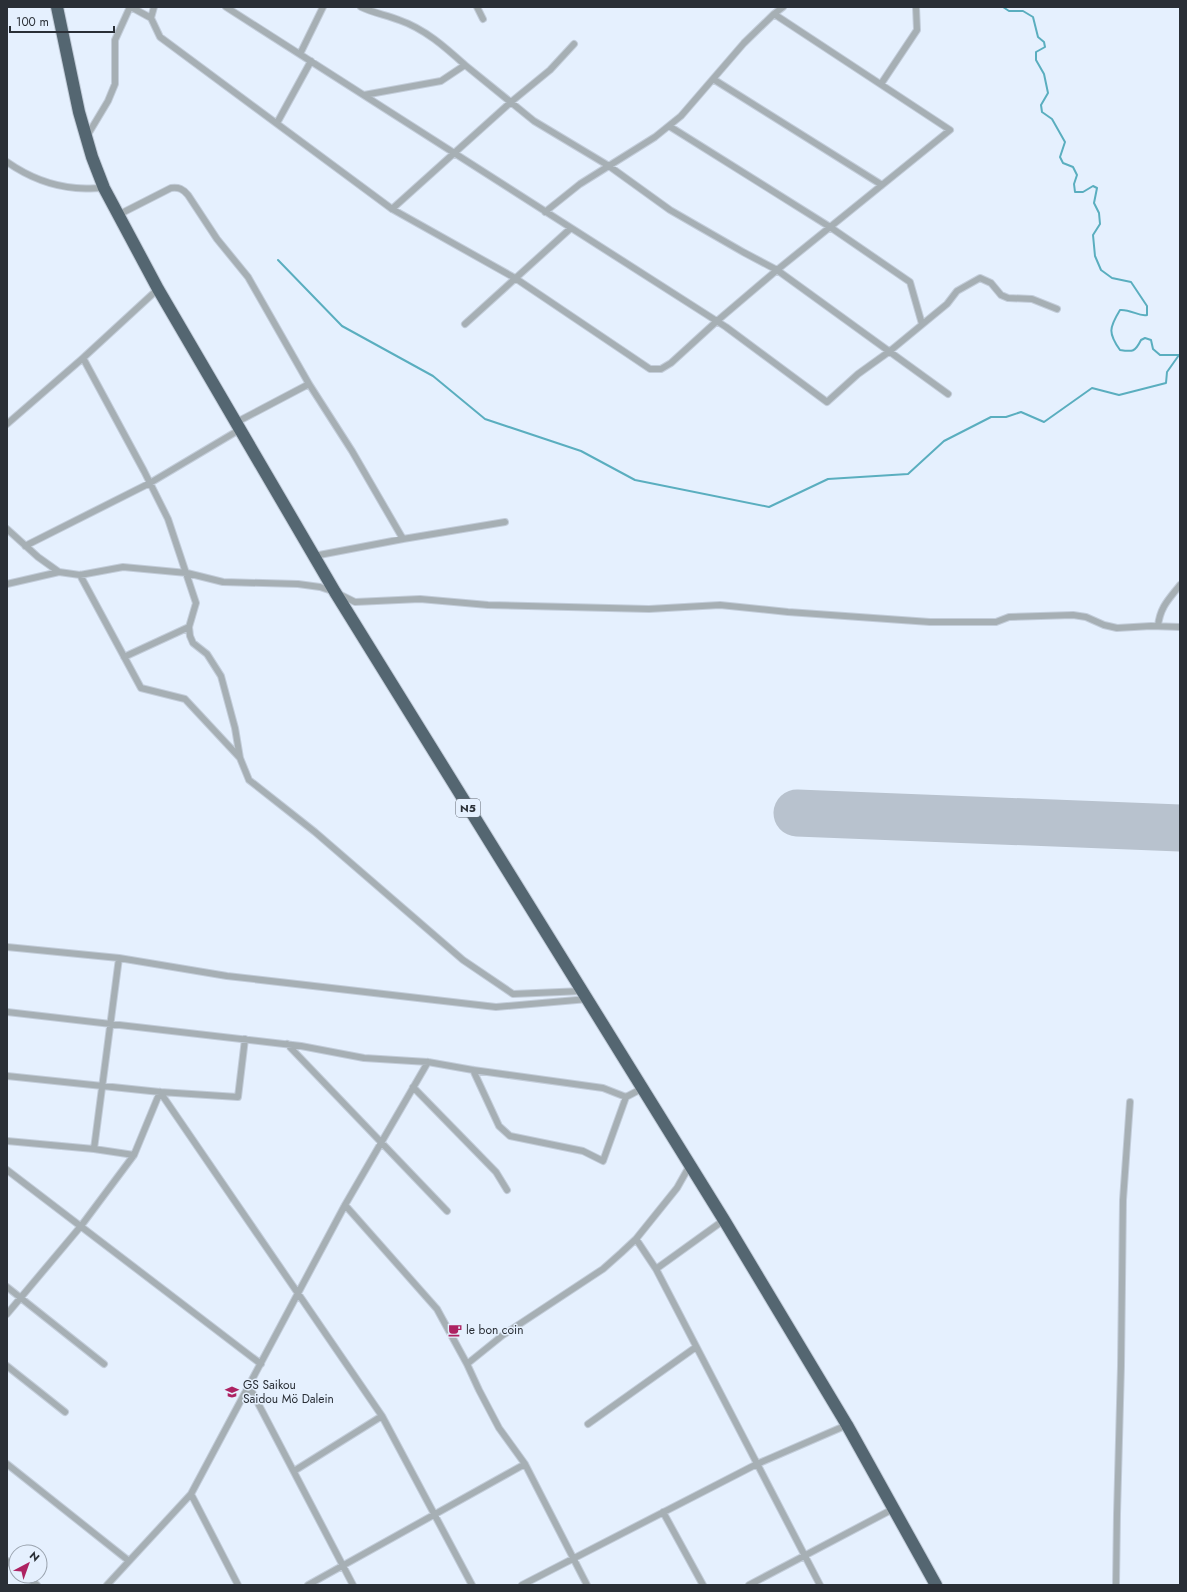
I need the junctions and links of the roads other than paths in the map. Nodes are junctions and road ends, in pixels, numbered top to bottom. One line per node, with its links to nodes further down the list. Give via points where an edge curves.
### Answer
1 (57, 7): 24 (highway, N5)
2 (131, 7): 12 (street); 24 (street, via 115,40 115,84 105,107)
3 (154, 7): 12 (street)
4 (226, 7): 15 (street)
5 (323, 7): 15 (street)
6 (361, 7): 17 (street, via 421,30)
7 (477, 7): 13 (street)
8 (777, 7): 11 (street)
9 (783, 7): 11 (street)
10 (916, 7): 19 (street, via 917,30)
11 (774, 10): 18 (street); 19 (street)
12 (151, 18): 22 (street, via 160,37)
13 (483, 19)
14 (574, 44): 21 (street, via 550,70)
15 (300, 54): 16 (street)
16 (311, 61): 20 (street); 22 (street)
17 (465, 65): 20 (street, via 441,81); 21 (street)
18 (713, 79): 23 (street, via 682,116); 28 (street)
19 (881, 84): 28 (street, via 950,130)
20 (364, 95): 25 (street)
21 (511, 102): 25 (street); 27 (street, via 534,121)
22 (277, 123): 30 (street)
23 (669, 126): 27 (street); 33 (street)
24 (86, 137): 29 (highway, N5)
25 (455, 154): 30 (street); 31 (street)
26 (7, 162): 29 (street, via 40,179 60,185)
27 (609, 166): 31 (street, via 580,184); 35 (street, via 670,210)
28 (882, 185): 33 (street)
29 (104, 188): 32 (highway, N5)
30 (392, 209): 36 (street)
31 (545, 212): 34 (street)
32 (118, 215): 37 (highway, N5); 44 (street, via 171,188 184,190 217,239 248,276)
33 (830, 227): 35 (street); 41 (street, via 910,282)
34 (571, 228): 36 (street); 39 (street)
35 (777, 270): 39 (street); 42 (street)
36 (515, 278): 39 (street, via 650,369 661,370 671,363); 40 (street)
37 (158, 289): 43 (street); 47 (highway, N5)
38 (1057, 309): 41 (street, via 1032,299 1008,298 991,283 980,278 957,291 947,304)
39 (717, 321): 42 (street, via 826,402)
40 (465, 324)
41 (922, 324): 42 (street)
42 (890, 351): 45 (street)
43 (83, 358): 46 (street); 48 (street)
44 (310, 384): 47 (street); 51 (street)
45 (948, 394)
46 (7, 424)
47 (237, 426): 48 (street); 53 (highway, N5)
48 (150, 483): 52 (street); 55 (street, via 168,519)
49 (505, 522): 51 (street)
50 (7, 529): 52 (street)
51 (403, 539): 53 (street)
52 (25, 546): 54 (street)
53 (314, 556): 59 (highway, N5)
54 (59, 572): 56 (street); 57 (street)
55 (187, 573): 56 (street, via 123,567); 59 (street, via 223,582 298,584); 61 (street, via 196,603)
56 (80, 575): 63 (street)
57 (7, 584)
58 (1180, 585): 60 (street, via 1166,601)
59 (335, 592): 60 (street, via 355,602 420,599 488,604 649,609 720,605 930,622 996,622 1009,617 1073,615 1117,628); 67 (highway, N5)
60 (1158, 626): 62 (street)
61 (189, 627): 63 (street); 64 (street, via 193,643 207,654 222,676 236,728)
62 (1180, 627)
63 (124, 657): 64 (street, via 141,688 185,699)
64 (240, 758): 67 (street, via 249,780 315,832 463,960 513,994)
65 (7, 947): 66 (street)
66 (119, 958): 67 (street, via 227,976 496,1007); 69 (street)
67 (585, 995): 77 (highway, N5)
68 (7, 1012): 69 (street)
69 (110, 1024): 70 (street); 75 (street)
70 (245, 1039): 71 (street); 78 (street, via 238,1097)
71 (287, 1044): 72 (street, via 364,1058); 82 (street)
72 (428, 1062): 73 (street); 76 (street)
73 (473, 1070): 79 (street, via 603,1088); 79 (street, via 499,1126 510,1136 584,1151 603,1161)
74 (7, 1076): 75 (street)
75 (102, 1086): 78 (street); 83 (street)
76 (413, 1087): 82 (street); 87 (street, via 496,1172)
77 (643, 1088): 79 (street); 85 (highway, N5)
78 (160, 1092): 84 (street); 95 (street)
79 (626, 1097)
80 (1130, 1102): 131 (street, via 1123,1200)
81 (7, 1141): 83 (street)
82 (381, 1143): 88 (street); 89 (street)
83 (94, 1149): 84 (street)
84 (134, 1155): 91 (street)
85 (690, 1164): 90 (highway, N5); 92 (street, via 677,1188)
86 (7, 1170): 91 (street)
87 (508, 1190)
88 (345, 1205): 95 (street); 101 (street, via 437,1309)
89 (447, 1212)
90 (724, 1220): 93 (street); 107 (highway, N5)
91 (81, 1226): 96 (street); 100 (street)
92 (636, 1239): 93 (street); 101 (street, via 604,1269 524,1320)
93 (656, 1269): 98 (street)
94 (7, 1287): 96 (street)
95 (299, 1293): 100 (street); 105 (street)
96 (20, 1298): 97 (street); 99 (street)
97 (7, 1314)
98 (696, 1347): 106 (street); 110 (street)
99 (104, 1364)
100 (261, 1364): 103 (street)
101 (467, 1364): 109 (street, via 499,1428)
102 (7, 1366): 104 (street)
103 (249, 1386): 111 (street); 112 (street)
104 (65, 1412)
105 (382, 1416): 111 (street); 115 (street)
106 (588, 1424)
107 (847, 1425): 110 (street); 113 (highway, N5)
108 (7, 1464): 118 (street)
109 (525, 1464): 115 (street); 117 (street)
110 (757, 1464): 114 (street); 116 (street)
111 (294, 1471): 119 (street)
112 (191, 1494): 118 (street); 121 (street)
113 (893, 1509): 116 (street); 130 (highway, N5)
114 (663, 1512): 117 (street); 127 (street)
115 (435, 1514): 119 (street); 124 (street)
116 (805, 1556): 128 (street); 129 (street)
117 (574, 1558): 125 (street); 126 (street)
118 (129, 1561): 120 (street)
119 (343, 1565): 122 (street); 123 (street)
120 (107, 1585)
121 (238, 1585)
122 (308, 1585)
123 (353, 1585)
124 (472, 1585)
125 (522, 1585)
126 (587, 1585)
127 (703, 1585)
128 (749, 1585)
129 (820, 1585)
130 (936, 1585)
131 (1116, 1585)

